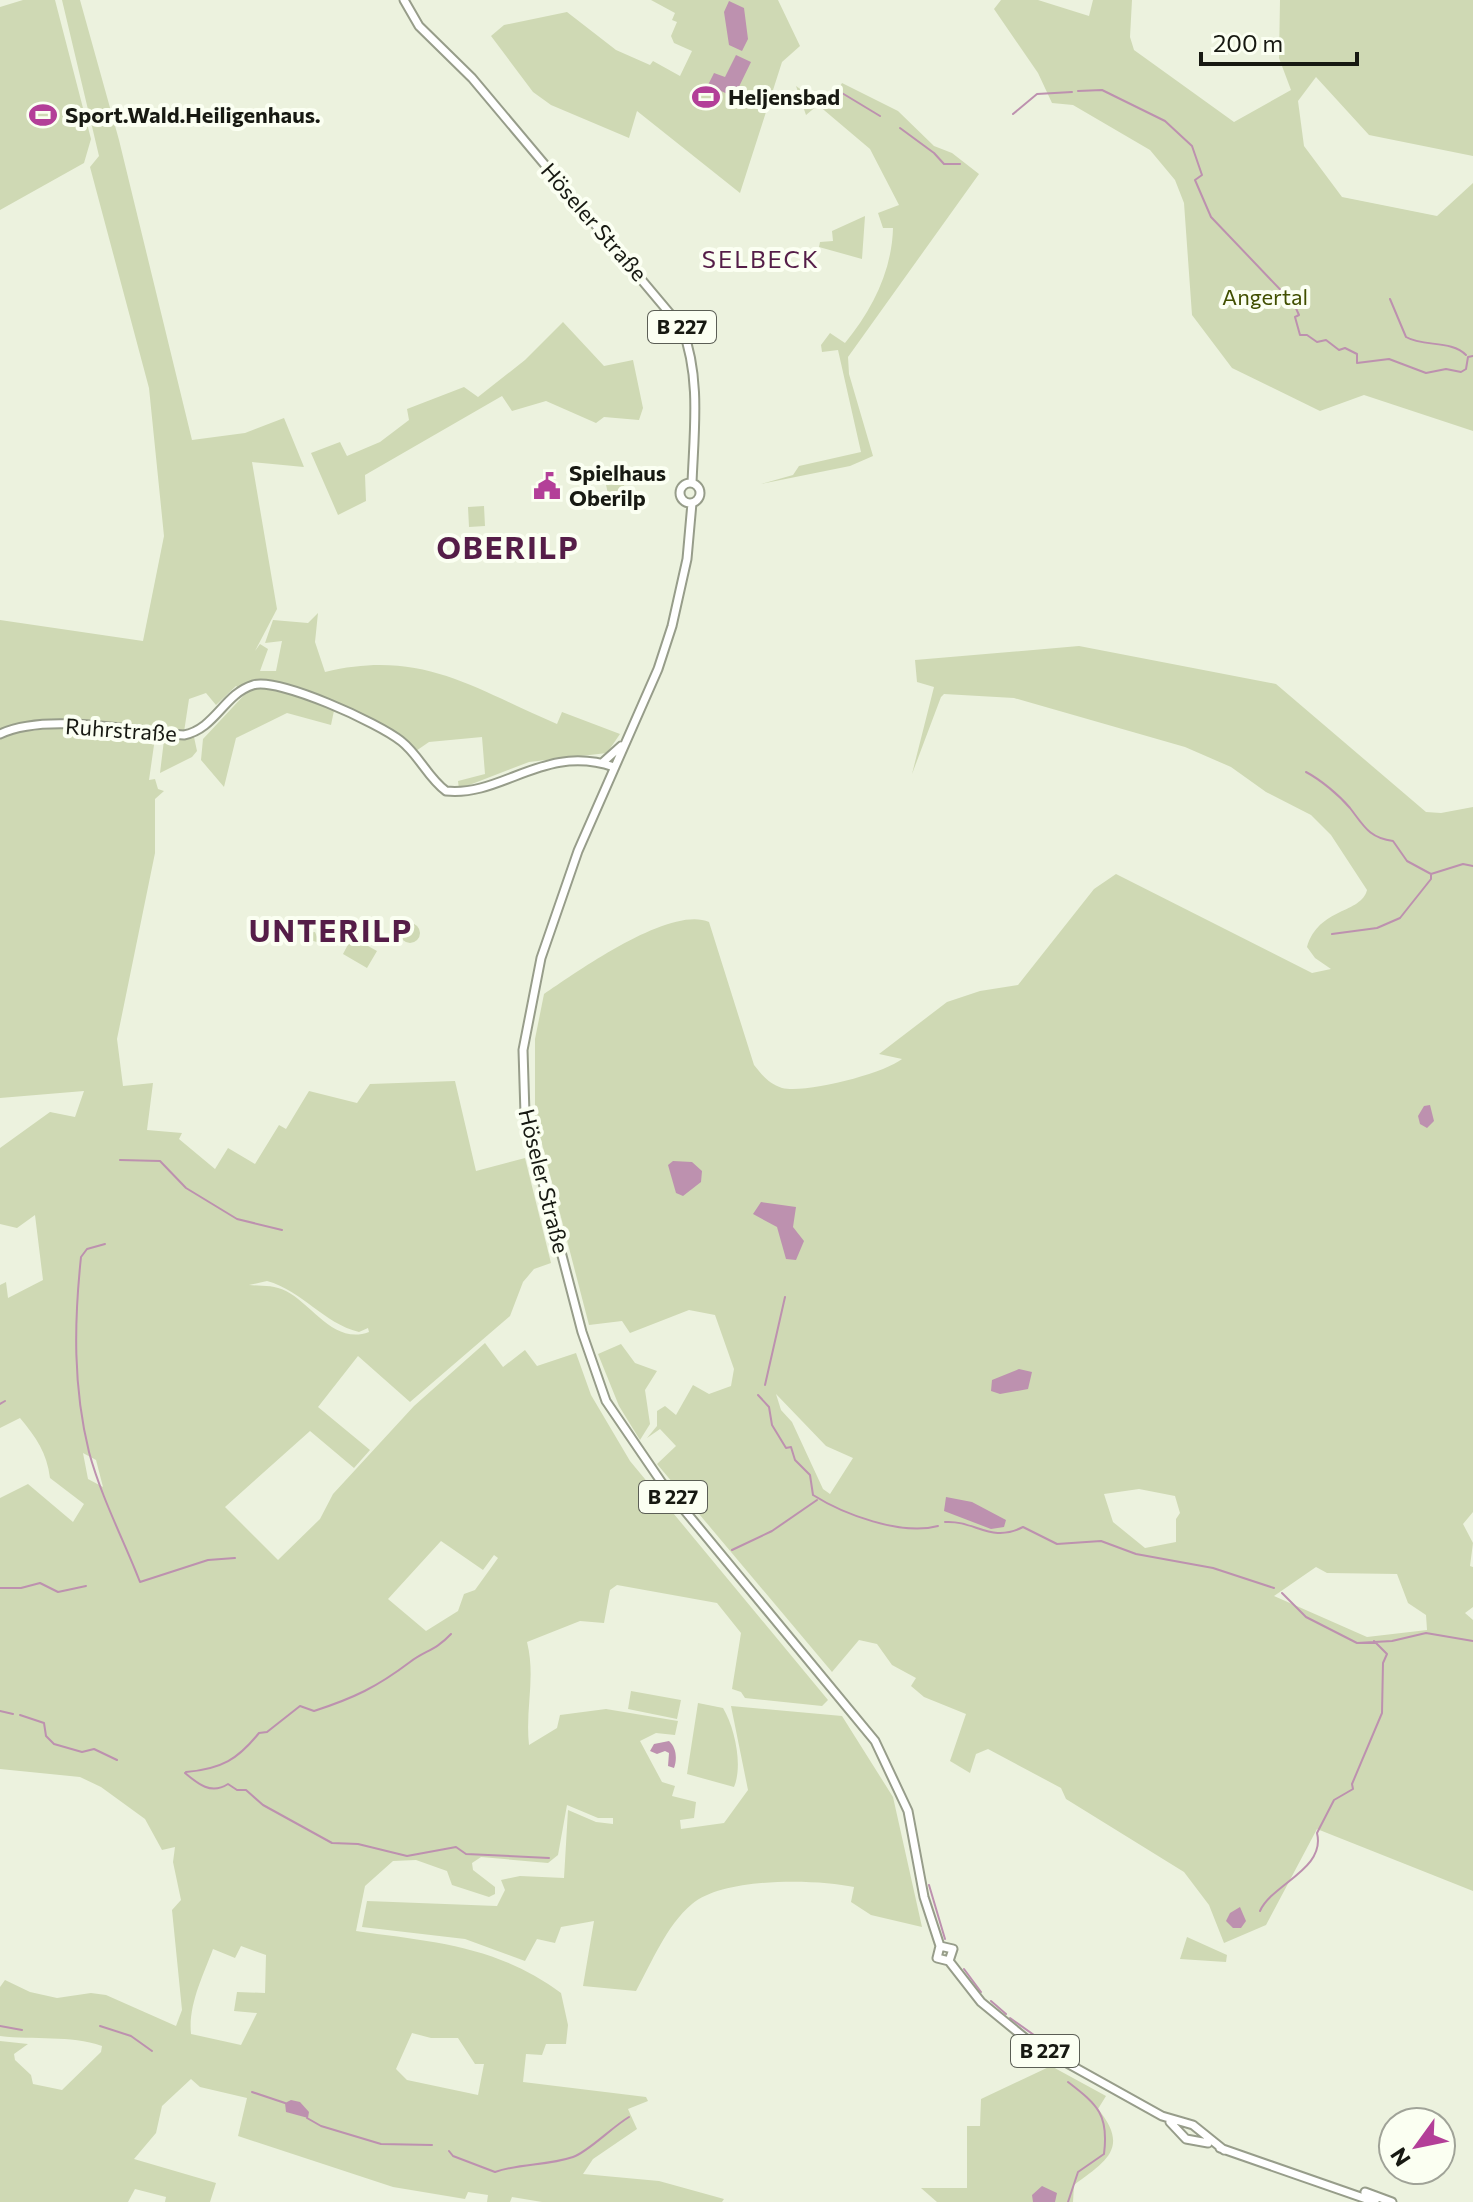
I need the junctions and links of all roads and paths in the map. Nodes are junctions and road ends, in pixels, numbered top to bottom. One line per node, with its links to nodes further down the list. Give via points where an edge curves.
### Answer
1 (404, 0): 2 (main road, Höseler Straße / B 227, via 419,26 472,78 682,328 695,394)
2 (692, 483): 3 (main road, via 701,494); 3 (main road, via 682,486 680,494)
3 (692, 503): 5 (main road, Höseler Straße / B 227, via 687,559 672,626)
4 (0, 734): 6 (main road, Ruhrstraße, via 63,725 184,735 208,725 242,690 261,683 374,722 401,741 446,791 470,791 544,765)
5 (623, 744): 6 (main road); 7 (main road, Höseler Straße / B 227)
6 (602, 763): 7 (main road, Ruhrstraße)
7 (614, 767): 8 (main road, Höseler Straße / B 227, via 541,958 523,1050 529,1134 606,1401 646,1463 875,1741 896,1778 914,1834 924,1897 940,1946 937,1958 949,1961 981,2002 1017,2033)
8 (1183, 2128): 9 (main road, via 1193,2125); 9 (main road, via 1186,2139)
9 (1195, 2134): 10 (main road, via 1224,2150 1367,2192)
10 (1379, 2201): 11 (main road)
11 (1392, 2202)

